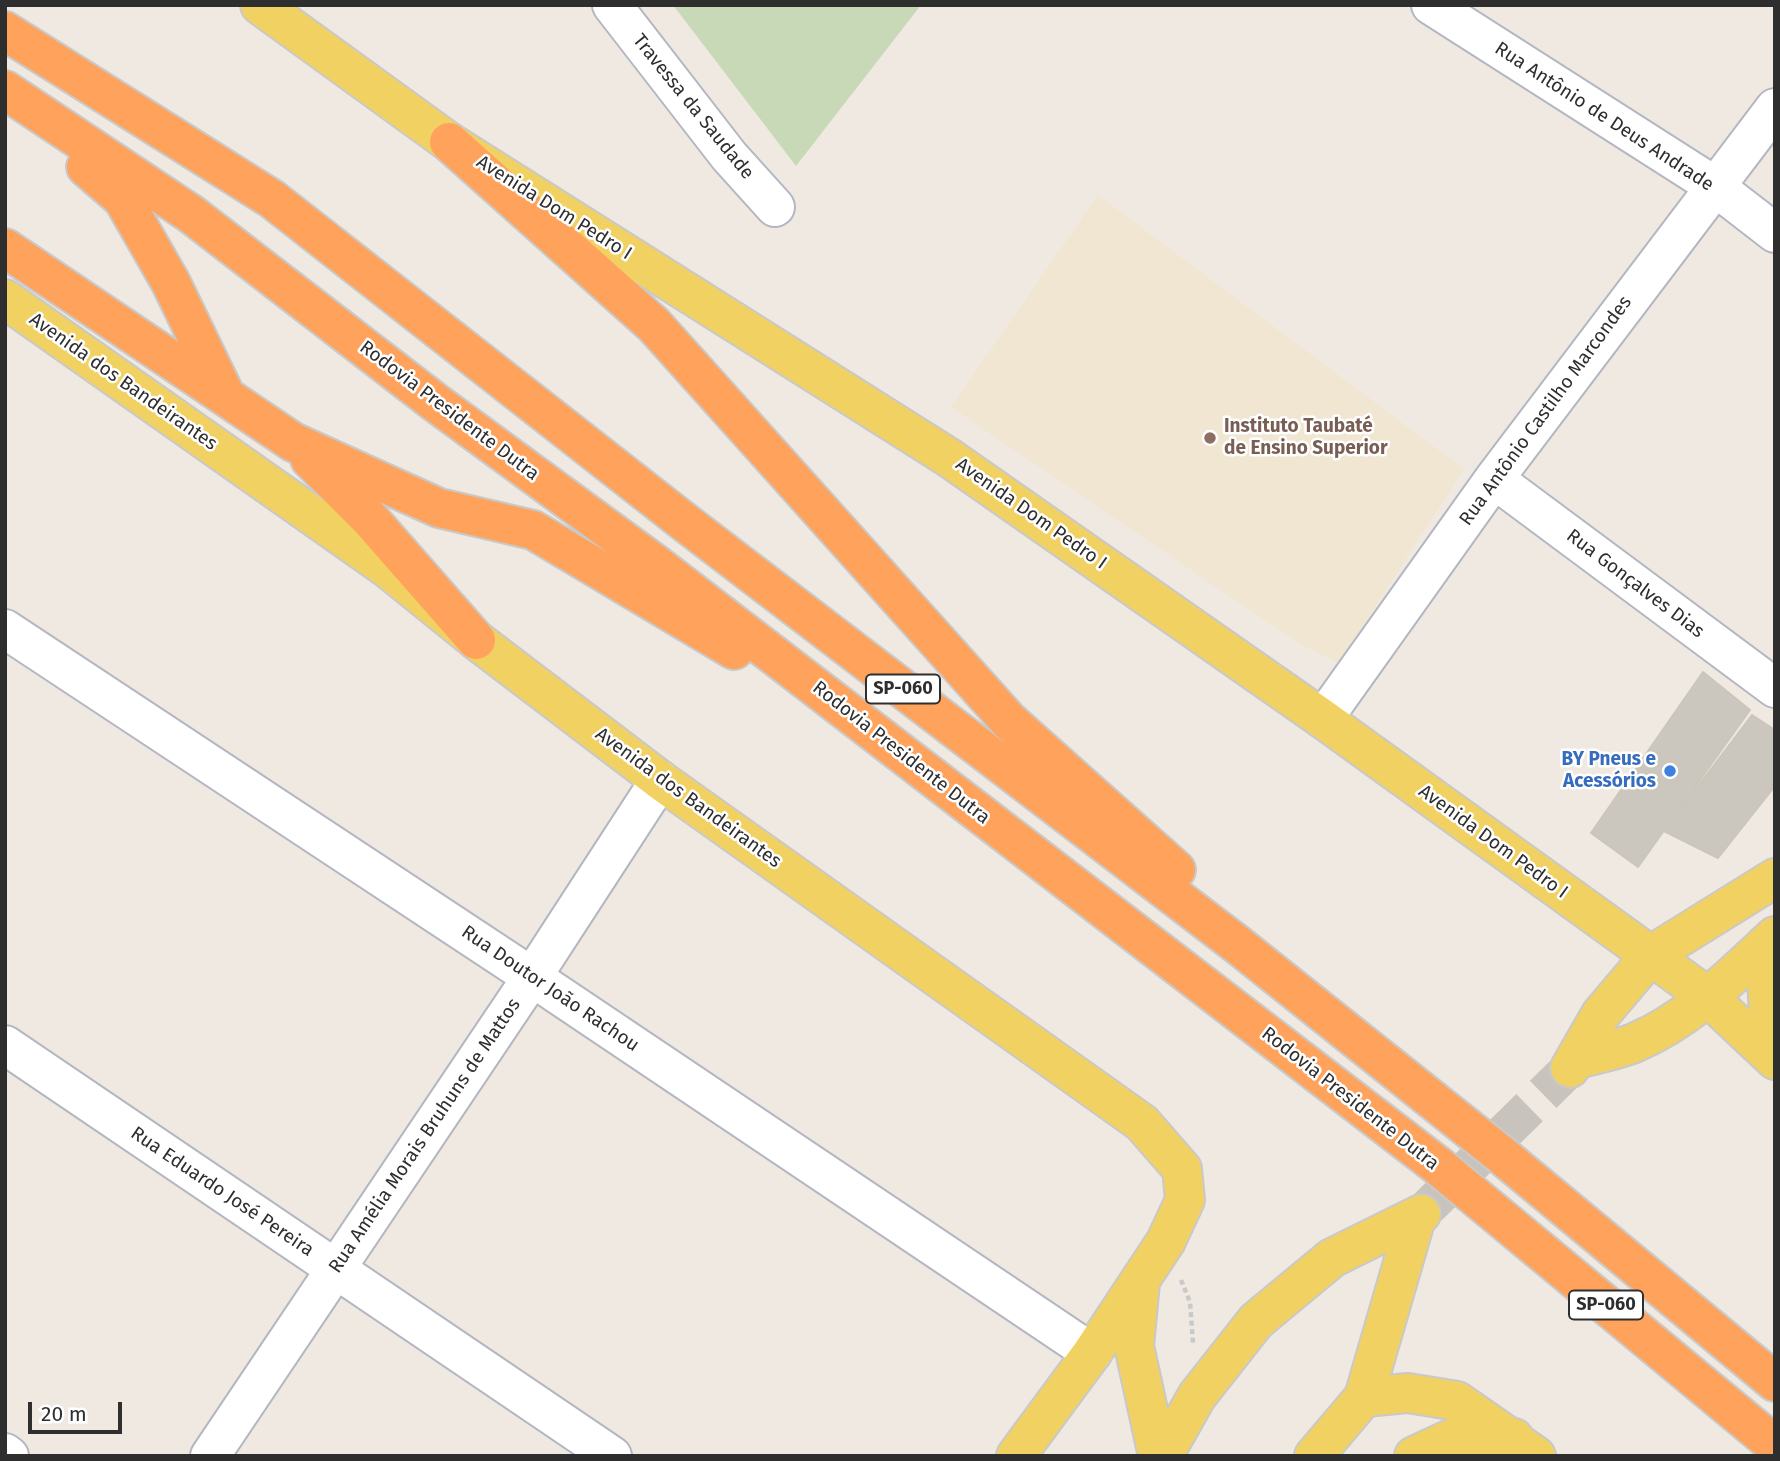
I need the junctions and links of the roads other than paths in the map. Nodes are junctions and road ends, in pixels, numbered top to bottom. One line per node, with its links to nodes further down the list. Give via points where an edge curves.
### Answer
1 (260, 5): 8 (main road, Avenida Dom Pedro I)
2 (612, 5): 10 (street, Travessa da Saudade, via 729,156)
3 (1431, 5): 9 (street, Rua Antônio de Deus Andrade)
4 (5, 31): 27 (highway, SP-060, via 272,199)
5 (5, 90): 23 (highway, Rodovia Presidente Dutra / SP-060, via 191,214)
6 (5, 97): 15 (highway, via 123,199 171,283)
7 (1775, 108): 9 (street, Rua Antônio Castilho Marcondes)
8 (449, 142): 22 (main road, Avenida Dom Pedro I, via 948,457); 27 (highway, via 653,325 1009,721 1171,864)
9 (1713, 186): 11 (street, Rua Antônio de Deus Andrade); 18 (street, Rua Antônio Castilho Marcondes)
10 (775, 207)
11 (1775, 233)
12 (5, 248): 15 (highway)
13 (5, 299): 17 (main road, Avenida dos Bandeirantes)
14 (5, 319): 17 (street, Avenida dos Bandeirantes, via 212,461)
15 (228, 400): 16 (highway)
16 (293, 442): 20 (highway, via 369,518); 23 (highway, via 439,508 533,530)
17 (241, 465): 20 (main road, Avenida dos Bandeirantes, via 387,568)
18 (1494, 479): 21 (street, Rua Gonçalves Dias); 22 (street, Rua Antônio Castilho Marcondes)
19 (5, 629): 29 (street, Rua Doutor João Rachou)
20 (476, 640): 24 (main road, Avenida dos Bandeirantes)
21 (1775, 688)
22 (1323, 719): 28 (main road, Avenida Dom Pedro I)
23 (878, 735): 39 (highway, Rodovia Presidente Dutra / SP-060, via 1437,1165)
24 (660, 780): 29 (street, Rua Amélia Morais Bruhuns de Mattos); 35 (main road, Avenida dos Bandeirantes, via 1142,1122 1182,1168 1185,1200 1166,1241)
25 (1775, 878): 28 (main road)
26 (1770, 941): 30 (main road); 31 (main road, via 1769,1015)
27 (1238, 945): 37 (highway, SP-060)
28 (1651, 956): 30 (main road, Avenida Dom Pedro I); 30 (main road, via 1601,1014 1574,1063 1634,1043)
29 (533, 977): 34 (street, Rua Amélia Morais Bruhuns de Mattos); 36 (street, Rua Doutor João Rachou)
30 (1708, 997): 33 (main road, Avenida Dom Pedro I)
31 (1775, 1038)
32 (5, 1045): 34 (street, Rua Eduardo José Pereira)
33 (1775, 1060)
34 (335, 1269): 41 (street, Rua Amélia Morais Bruhuns de Mattos); 42 (street, Rua Eduardo José Pereira)
35 (1141, 1278): 36 (main road, Avenida dos Bandeirantes); 44 (main road, via 1134,1346)
36 (1092, 1353): 43 (main road, Avenida dos Bandeirantes)
37 (1775, 1382)
38 (1364, 1397): 40 (main road, via 1408,1393 1457,1401); 44 (main road, via 1418,1216 1332,1258 1256,1321 1197,1396); 45 (main road)
39 (1775, 1445)
40 (1525, 1447): 46 (main road, via 1455,1437)
41 (210, 1456)
42 (612, 1456)
43 (1016, 1456)
44 (1161, 1456)
45 (1314, 1456)
46 (1414, 1456)

